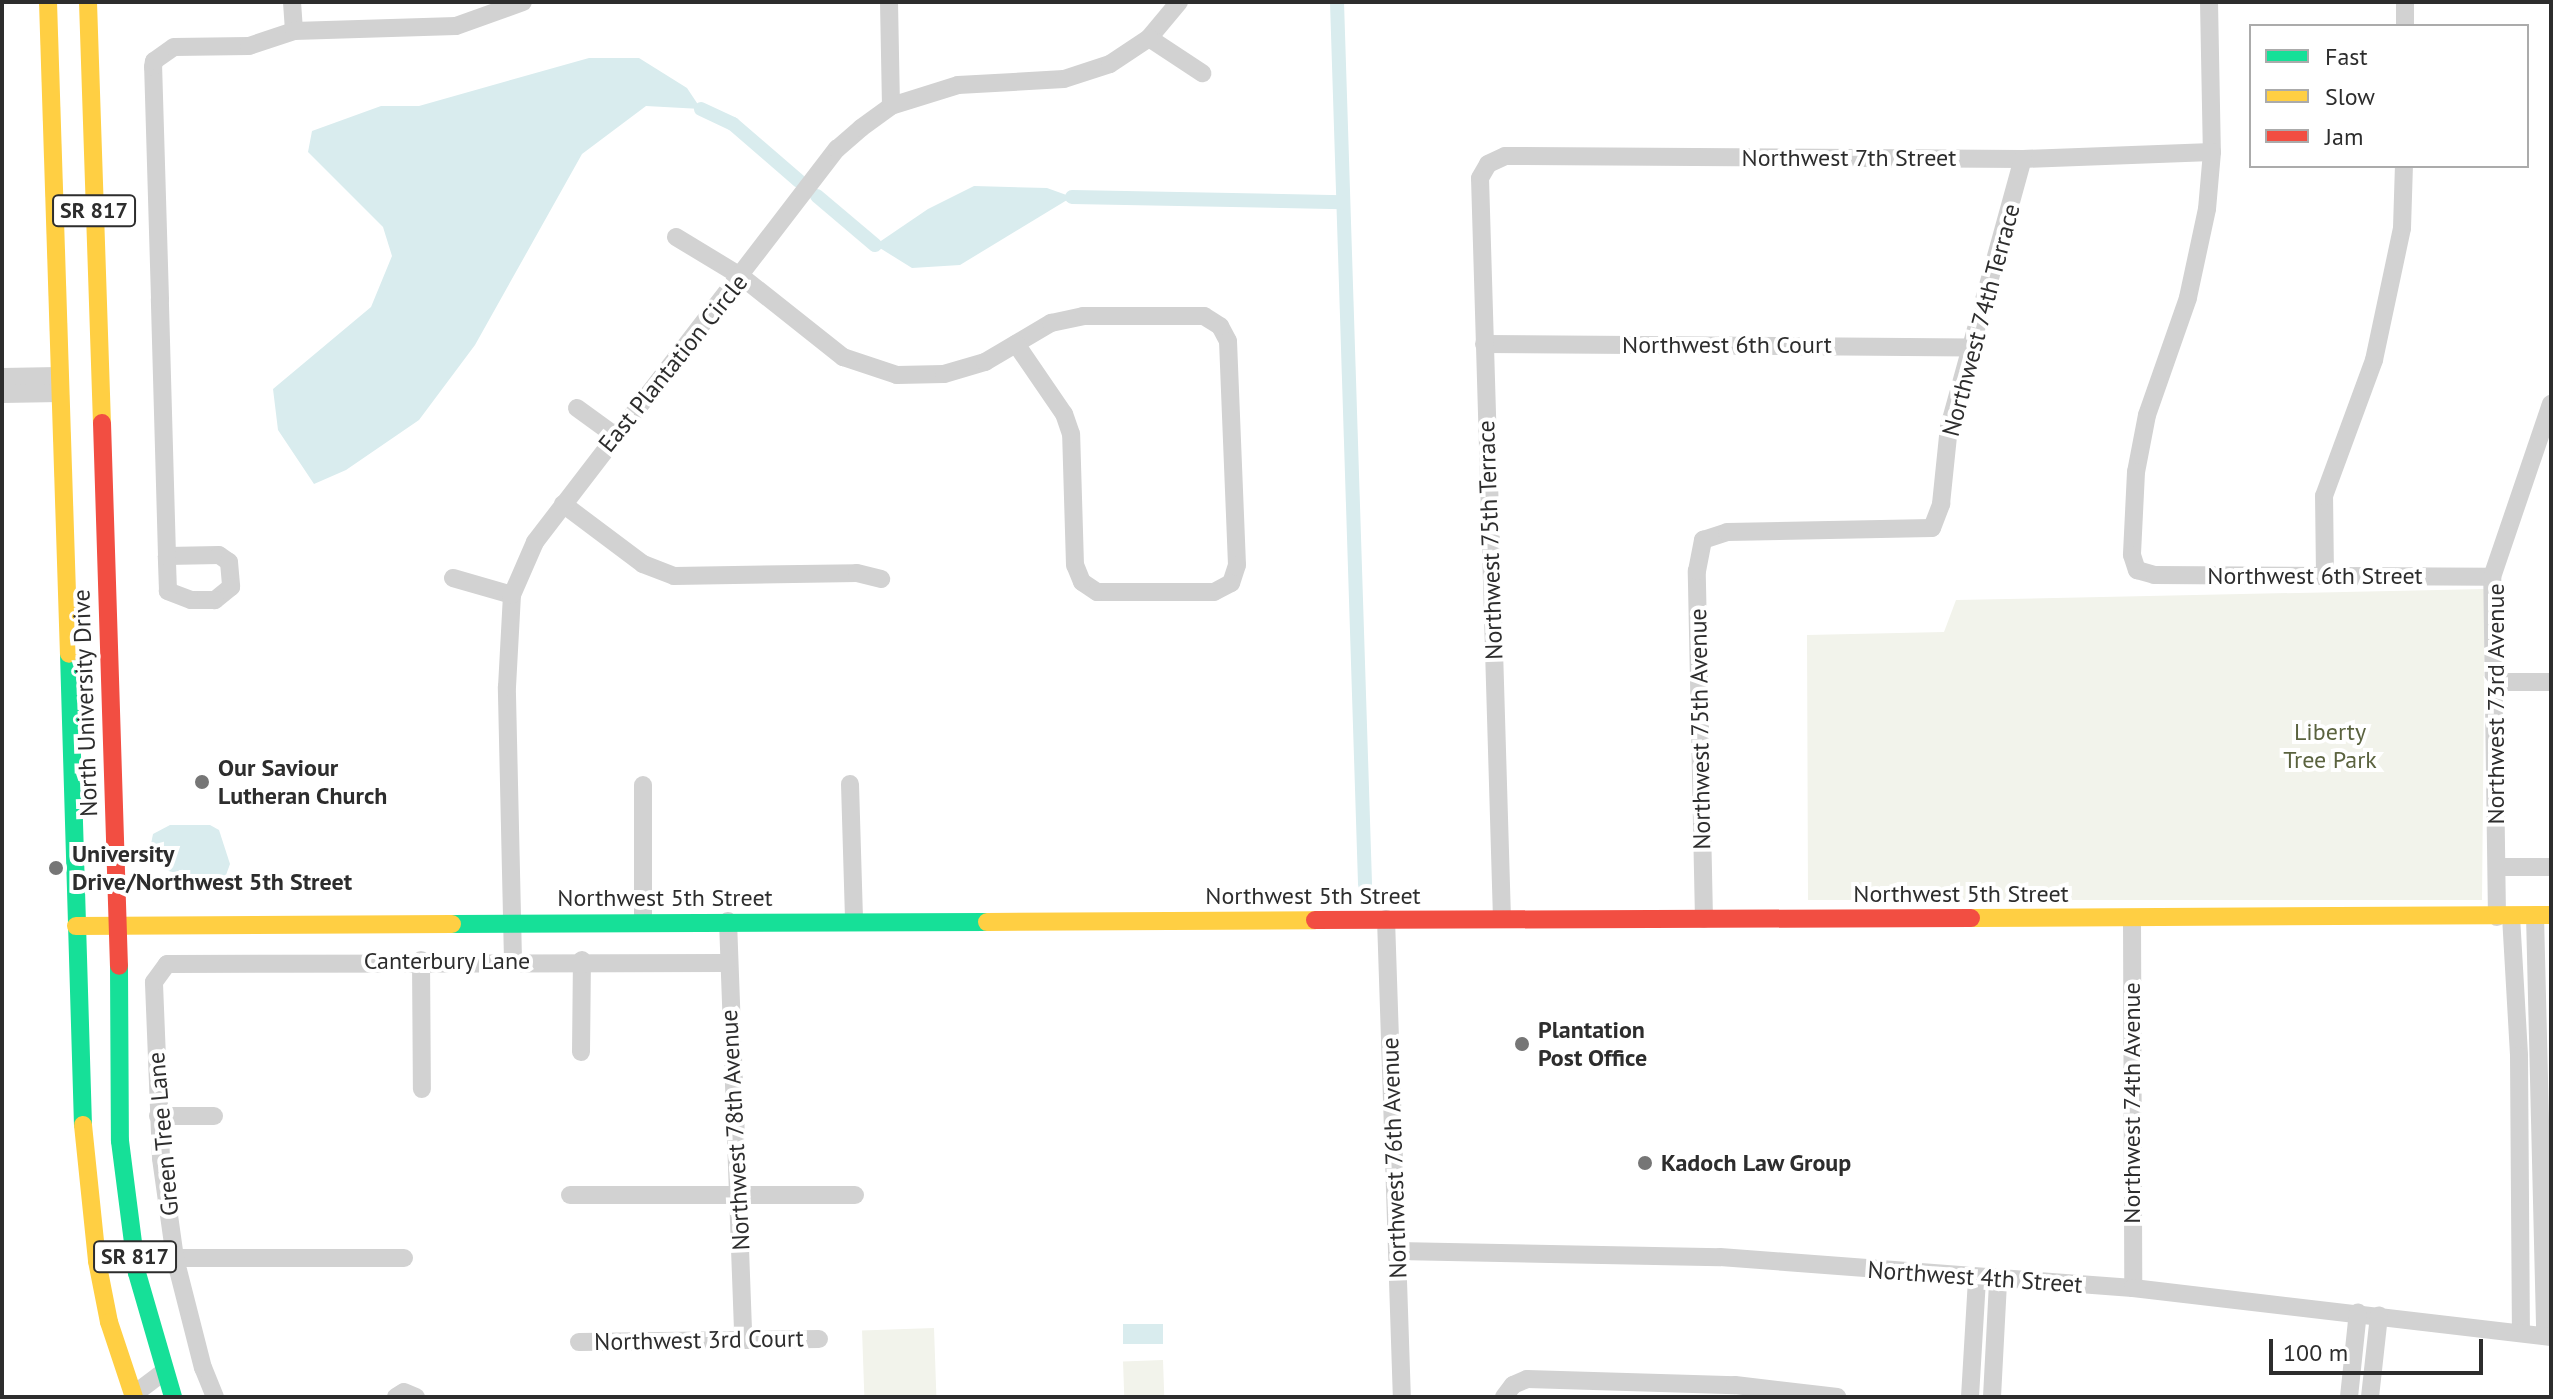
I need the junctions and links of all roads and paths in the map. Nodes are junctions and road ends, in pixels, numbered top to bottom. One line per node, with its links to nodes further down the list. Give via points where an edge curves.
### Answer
1 (48, 2): 24 (main road, North University Drive / SR 817)
2 (88, 2): 28 (main road, North University Drive / SR 817)
3 (292, 2): 10 (street)
4 (523, 2): 10 (street, via 456,26)
5 (889, 2): 13 (street)
6 (1179, 2): 11 (street, East Plantation Circle)
7 (2209, 2): 14 (street)
8 (2405, 2): 9 (street)
9 (2405, 24)
10 (294, 31): 32 (street, via 249,46 174,47 158,54 153,67)
11 (1149, 38): 12 (street); 13 (street, East Plantation Circle, via 1110,64 1064,79 958,85)
12 (1202, 73)
13 (891, 106): 19 (street, East Plantation Circle, via 837,149)
14 (2212, 152): 15 (street, Northwest 7th Street); 33 (street, Northwest 6th Street, via 2188,298 2147,415 2136,472 2132,555 2137,570 2154,575)
15 (2023, 159): 16 (street, Northwest 7th Street, via 1505,156); 22 (street, Northwest 74th Terrace)
16 (1488, 164): 21 (street, Northwest 75th Terrace, via 1480,178)
17 (2404, 168): 33 (street, via 2402,228 2374,360 2324,496)
18 (676, 237): 19 (street)
19 (742, 277): 20 (street, via 843,357 897,375 944,374); 29 (street, East Plantation Circle)
20 (1016, 344): 20 (street, via 1064,414 1071,434 1075,565 1082,582 1097,592 1214,592 1231,583 1237,565 1228,341 1220,326 1204,316 1083,316 1051,323)
21 (1484, 344): 22 (street, Northwest 6th Court); 48 (street, Northwest 75th Terrace)
22 (1970, 347): 31 (street, Northwest 74th Terrace, via 1949,427 1941,504 1932,528 1727,532)
23 (2, 377): 24 (street)
24 (59, 384): 25 (street); 28 (main road); 55 (main road, North University Drive / SR 817)
25 (2, 394)
26 (2551, 404): 34 (street, Northwest 73rd Avenue)
27 (577, 408): 29 (street)
28 (100, 420): 54 (main road, North University Drive / SR 817)
29 (614, 435): 30 (street, East Plantation Circle)
30 (563, 504): 36 (street, via 643,564 674,576 857,573); 37 (street, East Plantation Circle, via 535,542)
31 (1703, 540): 49 (street, Northwest 75th Avenue, via 1697,571)
32 (167, 556)
33 (2325, 575): 34 (street, Northwest 6th Street)
34 (2492, 577): 38 (street, Northwest 73rd Avenue)
35 (453, 578): 37 (street)
36 (881, 579)
37 (512, 595): 50 (street, East Plantation Circle, via 507,687)
38 (2495, 682): 39 (street); 42 (street, Northwest 73rd Avenue)
39 (2551, 682)
40 (850, 784): 53 (street)
41 (643, 785): 52 (street)
42 (2497, 867): 43 (street); 45 (street, Northwest 73rd Avenue)
43 (2551, 867)
44 (2543, 915): 45 (main road, Northwest 5th Street); 77 (street)
45 (2504, 916): 46 (main road, Northwest 5th Street); 76 (street, Northwest 73rd Avenue, via 2519,1056)
46 (2132, 918): 49 (main road, Northwest 5th Street); 73 (street, Northwest 74th Avenue)
47 (1386, 919): 48 (main road, Northwest 5th Street); 53 (main road, Northwest 5th Street); 68 (street, Northwest 76th Avenue)
48 (1502, 919): 49 (main road, Northwest 5th Street)
49 (1704, 919)
50 (510, 921): 52 (main road, Northwest 5th Street); 54 (main road, Northwest 5th Street); 57 (street, East Plantation Circle)
51 (728, 921): 52 (main road, Northwest 5th Street); 53 (main road, Northwest 5th Street); 59 (street, Northwest 78th Avenue)
52 (643, 922)
53 (854, 922)
54 (119, 924): 55 (main road, Northwest 5th Street); 81 (main road, North University Drive / SR 817, via 120,1141 137,1273)
55 (76, 926): 82 (main road, North University Drive / SR 817, via 89,1193 109,1322)
56 (421, 960): 57 (street, Canterbury Lane); 60 (street, Canterbury Lane); 62 (street)
57 (513, 960): 58 (street, Canterbury Lane)
58 (582, 960): 59 (street, Canterbury Lane); 61 (street)
59 (727, 963): 67 (street, Northwest 78th Avenue)
60 (167, 964): 63 (street, Green Tree Lane, via 154,982)
61 (581, 1052)
62 (422, 1089)
63 (158, 1116): 64 (street); 69 (street, Green Tree Lane)
64 (214, 1116)
65 (570, 1195): 67 (street)
66 (855, 1195): 67 (street)
67 (740, 1197): 79 (street, Northwest 78th Avenue)
68 (1397, 1251): 71 (street, Northwest 4th Street, via 1720,1257); 89 (street, Northwest 76th Avenue)
69 (175, 1258): 70 (street); 86 (street, Green Tree Lane)
70 (404, 1258)
71 (1977, 1280): 72 (street, Northwest 4th Street); 91 (street)
72 (1998, 1281): 73 (street, Northwest 4th Street); 92 (street)
73 (2133, 1288): 74 (street, Northwest 4th Street)
74 (2358, 1312): 75 (street, Northwest 4th Street); 93 (street)
75 (2379, 1315): 76 (street, Northwest 4th Street); 94 (street)
76 (2521, 1333): 77 (street, Northwest 4th Street)
77 (2548, 1336)
78 (819, 1339): 79 (street, Northwest 3rd Court)
79 (743, 1340): 80 (street, Northwest 3rd Court)
80 (579, 1342)
81 (165, 1371): 82 (street); 84 (street); 85 (main road, North University Drive / SR 817)
82 (126, 1373): 84 (main road, North University Drive / SR 817)
83 (1509, 1391): 90 (street, via 1527,1379 1735,1385)
84 (133, 1396)
85 (173, 1397)
86 (215, 1397)
87 (396, 1397): 88 (street, via 404,1392)
88 (416, 1397)
89 (1402, 1397)
90 (1837, 1397)
91 (1970, 1397)
92 (1992, 1397)
93 (2349, 1397)
94 (2370, 1397)

